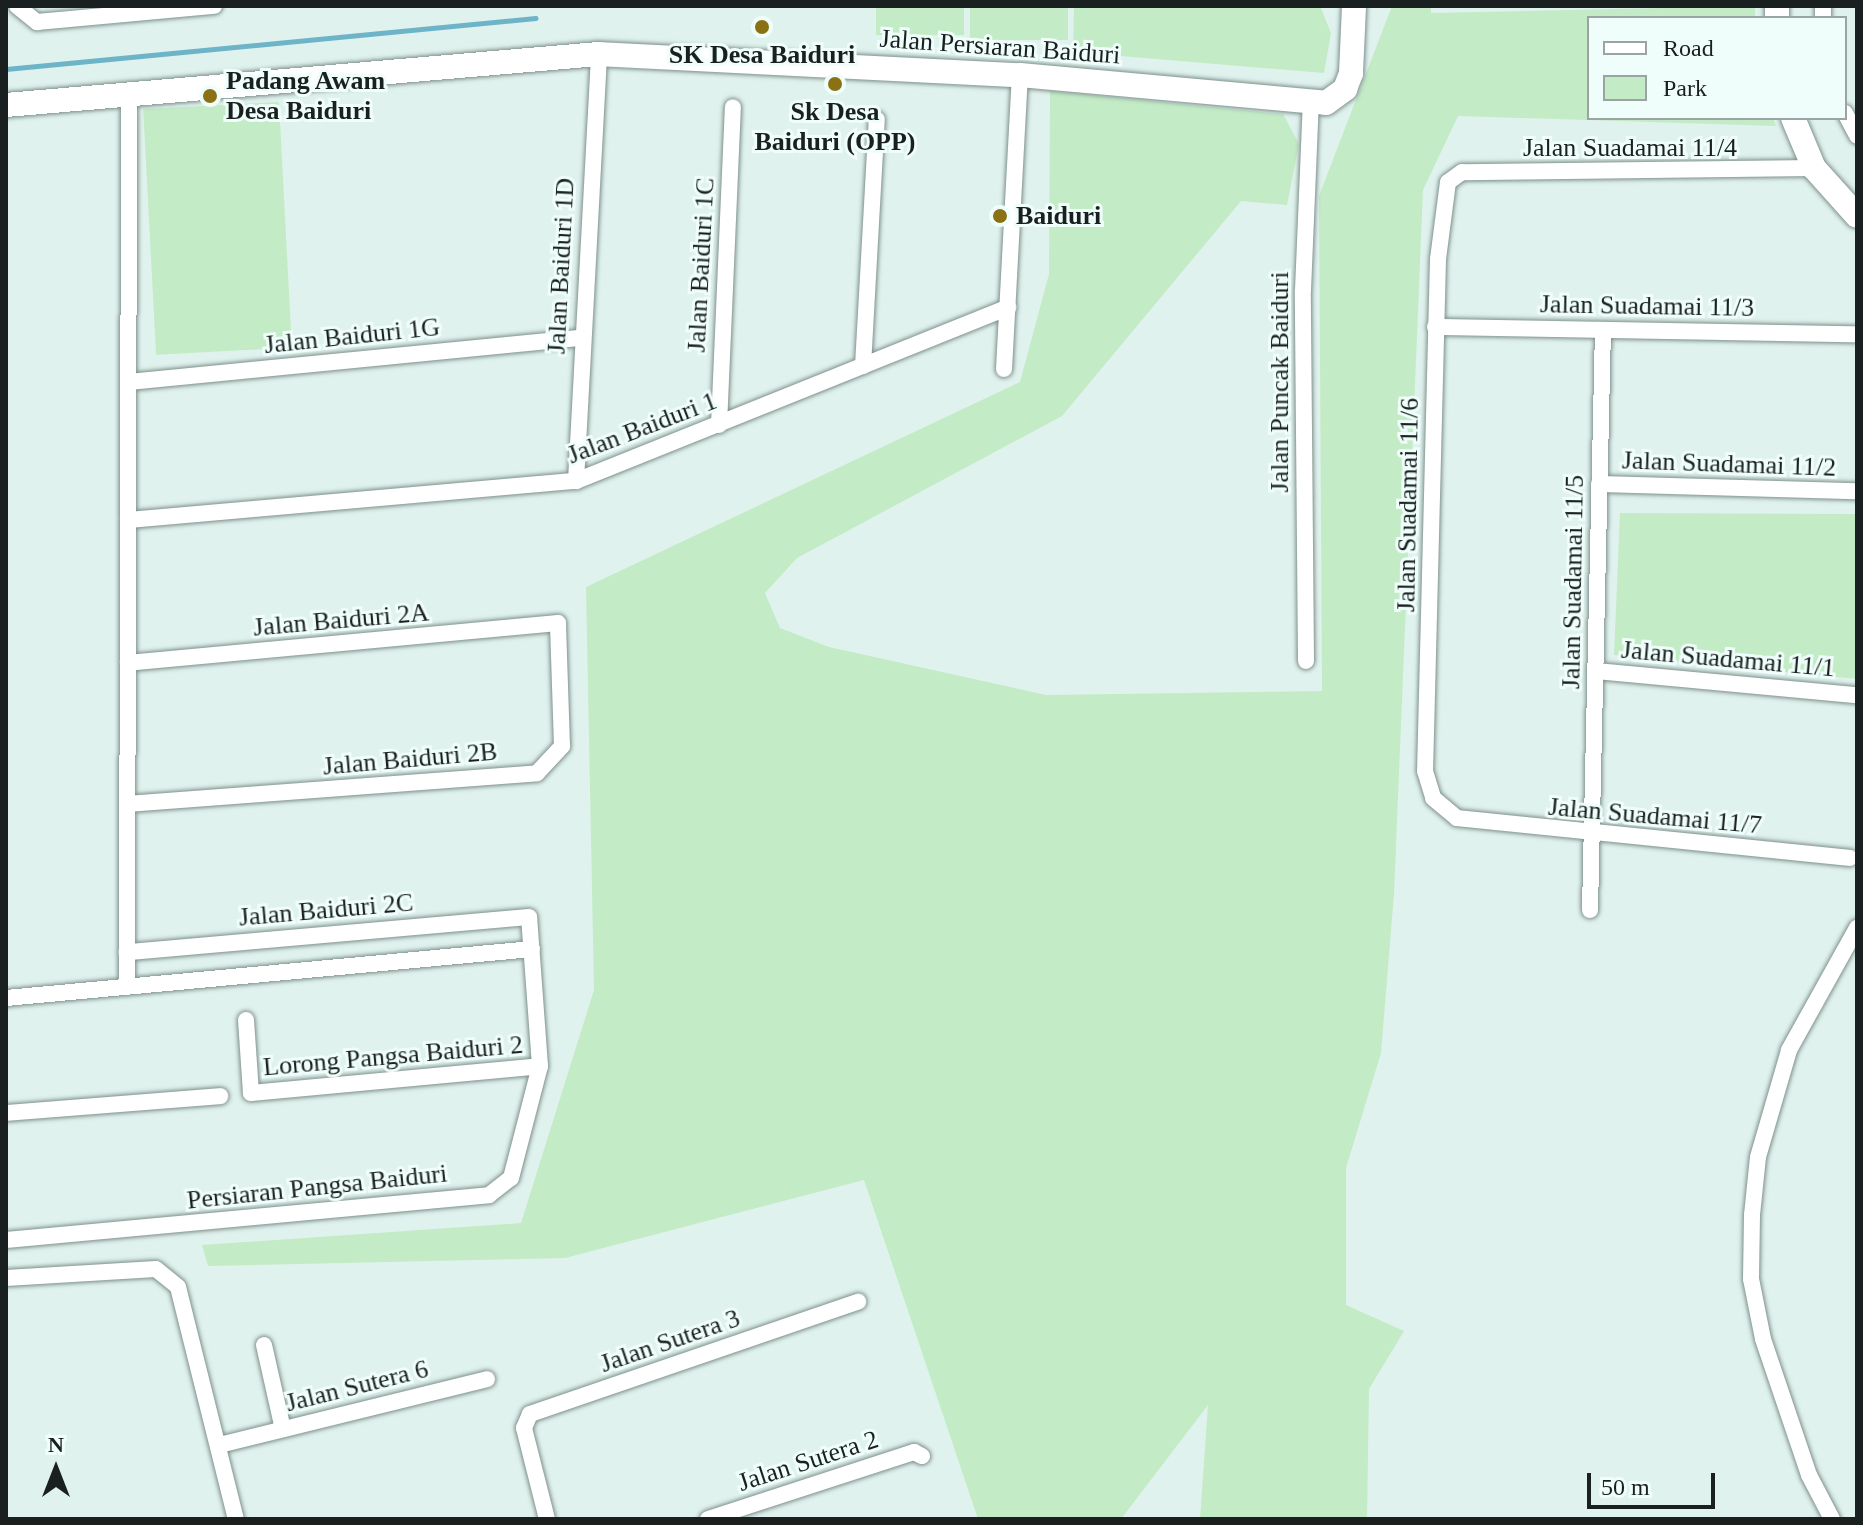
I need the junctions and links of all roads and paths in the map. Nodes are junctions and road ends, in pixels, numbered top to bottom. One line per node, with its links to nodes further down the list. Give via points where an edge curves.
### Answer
1 (17, 6): 2 (street, via 37,22)
2 (214, 6)
3 (1354, 6): 7 (street, via 1351,73 1336,99)
4 (599, 54): 5 (street, Jalan Persiaran Baiduri); 6 (street, Jalan Persiaran Baiduri); 21 (street, Jalan Baiduri 1D)
5 (1020, 75): 7 (street, Jalan Persiaran Baiduri); 17 (street)
6 (129, 98): 8 (street, Jalan Persiaran Baiduri); 24 (street)
7 (1311, 103): 31 (street, Jalan Puncak Baiduri, via 1303,290)
8 (6, 105)
9 (733, 107): 25 (street, Jalan Baiduri 1C)
10 (1847, 117): 13 (street)
11 (877, 119): 22 (street)
12 (1794, 120): 14 (street)
13 (1857, 136)
14 (1814, 168): 15 (street, Jalan Suadamai 11/4, via 1462,172); 16 (street)
15 (1448, 182): 18 (street, Jalan Suadamai 11/6)
16 (1857, 216)
17 (1008, 307): 22 (street, Jalan Baiduri 1); 23 (street)
18 (1435, 327): 19 (street, Jalan Suadamai 11/3); 36 (street, Jalan Suadamai 11/6, via 1425,771 1433,798)
19 (1603, 330): 20 (street, Jalan Suadamai 11/3); 27 (street, Jalan Suadamai 11/5)
20 (1857, 334)
21 (581, 338): 24 (street, Jalan Baiduri 1G); 26 (street, Jalan Baiduri 1D)
22 (863, 366): 25 (street, Jalan Baiduri 1)
23 (1004, 369)
24 (129, 382): 29 (street)
25 (719, 425): 26 (street, Jalan Baiduri 1)
26 (576, 481): 29 (street, Jalan Baiduri 1)
27 (1599, 484): 28 (street, Jalan Suadamai 11/2); 33 (street, Jalan Suadamai 11/5)
28 (1857, 491)
29 (128, 520): 32 (street)
30 (558, 623): 32 (street, Jalan Baiduri 2A); 35 (street, Jalan Baiduri 2B, via 562,746 537,773)
31 (1306, 661)
32 (128, 663): 35 (street)
33 (1596, 671): 34 (street, Jalan Suadamai 11/1); 37 (street, Jalan Suadamai 11/5)
34 (1857, 695)
35 (128, 804): 43 (street)
36 (1457, 818): 37 (street, Jalan Suadamai 11/7)
37 (1593, 834): 38 (street, Jalan Suadamai 11/7); 39 (street, Jalan Suadamai 11/5)
38 (1850, 858)
39 (1590, 910)
40 (529, 917): 42 (street, Persiaran Pangsa Baiduri); 43 (street, Jalan Baiduri 2C)
41 (1857, 928): 61 (street, via 1789,1050 1758,1157 1752,1215 1751,1279 1763,1339 1809,1475)
42 (532, 949): 44 (street); 47 (street, Persiaran Pangsa Baiduri)
43 (127, 952): 44 (street)
44 (127, 984): 45 (street)
45 (6, 998)
46 (246, 1020): 47 (street, Lorong Pangsa Baiduri 2, via 251,1093)
47 (540, 1066): 50 (street, Persiaran Pangsa Baiduri, via 511,1178 489,1195)
48 (220, 1096): 49 (street)
49 (6, 1113)
50 (6, 1240)
51 (6, 1278): 56 (street, via 156,1269 184,1299)
52 (858, 1302): 59 (street, Jalan Sutera 3, via 530,1414 527,1446)
53 (264, 1345): 55 (street)
54 (487, 1379): 55 (street, Jalan Sutera 6)
55 (283, 1429): 56 (street, Jalan Sutera 6)
56 (219, 1445): 58 (street)
57 (922, 1456): 60 (street, Jalan Sutera 2, via 914,1452)
58 (236, 1519)
59 (547, 1519)
60 (708, 1519)
61 (1832, 1519)

